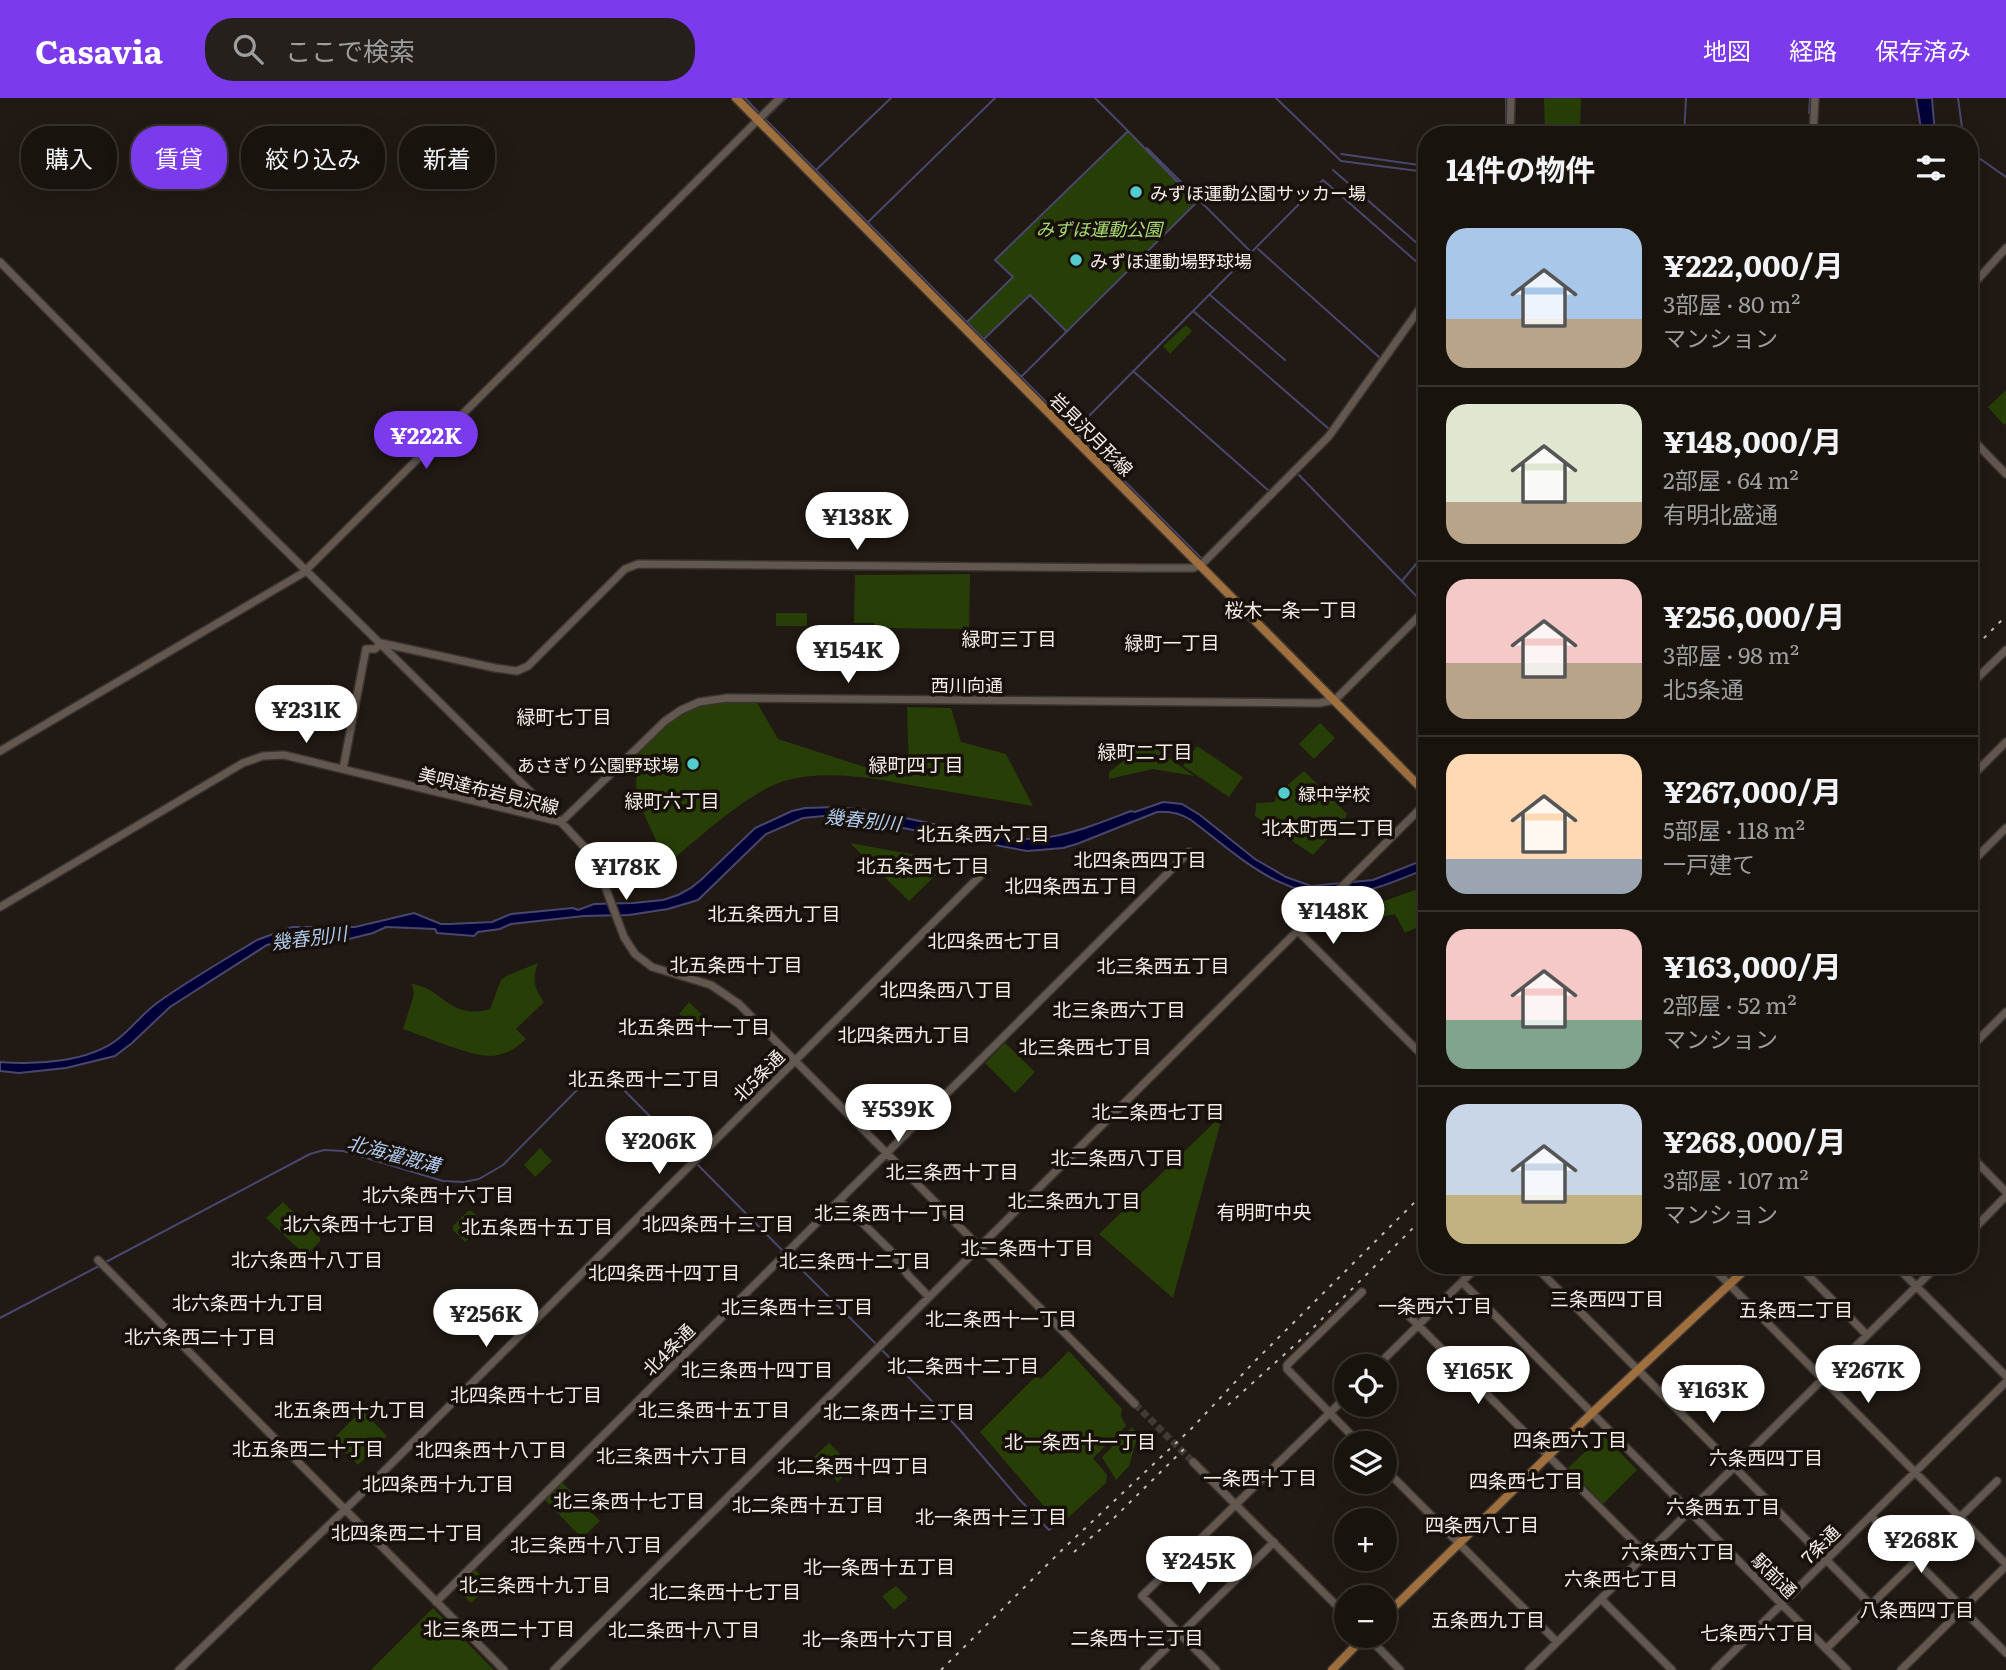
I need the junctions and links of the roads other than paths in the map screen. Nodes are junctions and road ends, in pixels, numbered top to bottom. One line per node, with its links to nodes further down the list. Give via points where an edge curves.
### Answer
1 (736, 98): 5 (main road, 岩見沢月形線)
2 (780, 98): 5 (street)
3 (1511, 98): 6 (street)
4 (1815, 98): 7 (street)
5 (758, 120): 14 (main road, 岩見沢月形線); 15 (street)
6 (1510, 126)
7 (1813, 126)
8 (2006, 248): 10 (street)
9 (0, 262): 15 (street)
10 (1978, 279)
11 (1418, 311): 14 (street, via 1329,436)
12 (1978, 445): 13 (street)
13 (2006, 474)
14 (1201, 565): 17 (street, via 643,563 622,572 522,669 509,671); 20 (main road, 岩見沢月形線)
15 (306, 570): 17 (street); 22 (street)
16 (1418, 617): 20 (street)
17 (381, 643): 23 (street, via 364,652); 27 (street)
18 (2006, 650): 19 (street)
19 (1978, 677)
20 (1335, 701): 25 (main road, 岩見沢月形線); 27 (street, 西川向通, via 713,699 688,706 664,721)
21 (2006, 742): 24 (street)
22 (0, 751)
23 (343, 769): 27 (street, 美唄達布岩見沢線); 32 (street, 美唄達布岩見沢線, via 284,755 254,758)
24 (1978, 770)
25 (1418, 785)
26 (1418, 811): 33 (street)
27 (561, 822): 37 (street, 美唄達布岩見沢線, via 592,856 629,947 642,961 721,990)
28 (2006, 828): 30 (street)
29 (1189, 852): 38 (street, 北4条通)
30 (1978, 856)
31 (986, 870): 37 (street, 北5条通)
32 (0, 907)
33 (1297, 930): 36 (street); 43 (street)
34 (2006, 1012): 35 (street)
35 (1978, 1040)
36 (1418, 1051)
37 (795, 1060): 38 (street, 美唄達布岩見沢線); 76 (street, 北5条通)
38 (887, 1153): 41 (street, 北4条通); 43 (street, 美唄達布岩見沢線)
39 (1978, 1164): 40 (street)
40 (2006, 1194): 42 (street)
41 (840, 1201): 56 (street); 87 (street, 北4条通)
42 (1978, 1224)
43 (980, 1247): 56 (street); 64 (street, 美唄達布岩見沢線)
44 (98, 1260): 76 (street)
45 (1470, 1274): 52 (street)
46 (1543, 1274): 61 (street)
47 (1719, 1274): 53 (street)
48 (1742, 1274): 53 (main road)
49 (1807, 1274): 59 (street)
50 (1904, 1274): 54 (street)
51 (1928, 1274): 54 (street)
52 (1462, 1282): 58 (street); 67 (street, 駅前通)
53 (1730, 1285): 61 (main road); 62 (street)
54 (1916, 1286): 59 (street); 63 (street)
55 (1362, 1292): 66 (street, via 1287,1366)
56 (929, 1297): 101 (street)
57 (1402, 1309): 58 (street)
58 (1419, 1326): 60 (street); 69 (street)
59 (1867, 1335): 62 (street)
60 (1390, 1354)
61 (1638, 1370): 67 (main road); 71 (street)
62 (1823, 1379): 71 (street); 72 (street)
63 (2005, 1379): 72 (street, 7条通)
64 (1135, 1404)
65 (1334, 1408): 66 (street)
66 (1329, 1413): 68 (street); 75 (street)
67 (1592, 1413): 69 (main road); 77 (street, 駅前通)
68 (1347, 1431)
69 (1548, 1456): 81 (main road); 82 (street)
70 (1193, 1462): 75 (street)
71 (1734, 1466): 77 (street); 83 (street)
72 (1915, 1471): 78 (street, 7条通); 79 (street)
73 (1397, 1481): 81 (street)
74 (1997, 1481): 79 (street)
75 (1235, 1504): 80 (street); 93 (street, via 1142,1595)
76 (345, 1509): 87 (street); 99 (street, 北5条通)
77 (1689, 1511): 82 (street); 89 (street, 駅前通)
78 (1871, 1516): 83 (street, 7条通); 84 (street)
79 (1960, 1517): 84 (street); 85 (street)
80 (1273, 1542): 88 (street); 93 (street)
81 (1460, 1544): 90 (main road); 94 (street)
82 (1646, 1554): 86 (street)
83 (1827, 1560): 89 (street, 7条通); 91 (street)
84 (1916, 1560): 91 (street); 92 (street)
85 (2006, 1565): 92 (street)
86 (1601, 1599): 94 (street); 107 (street)
87 (436, 1602): 100 (street)
88 (1334, 1603)
89 (1781, 1604): 97 (street, 駅前通); 108 (street, 7条通)
90 (1397, 1605)
91 (1871, 1605): 97 (street)
92 (1963, 1609): 98 (street); 110 (street)
93 (1181, 1634): 102 (street); 103 (street)
94 (1557, 1642): 106 (street)
95 (1354, 1648): 104 (main road)
96 (1378, 1648): 105 (street)
97 (1826, 1649): 109 (street, 駅前通)
98 (2006, 1653)
99 (179, 1670)
100 (504, 1670)
101 (554, 1670)
102 (1144, 1670)
103 (1216, 1670)
104 (1332, 1670)
105 (1400, 1670)
106 (1529, 1670)
107 (1672, 1670)
108 (1715, 1670)
109 (1847, 1670)
110 (1902, 1670)

